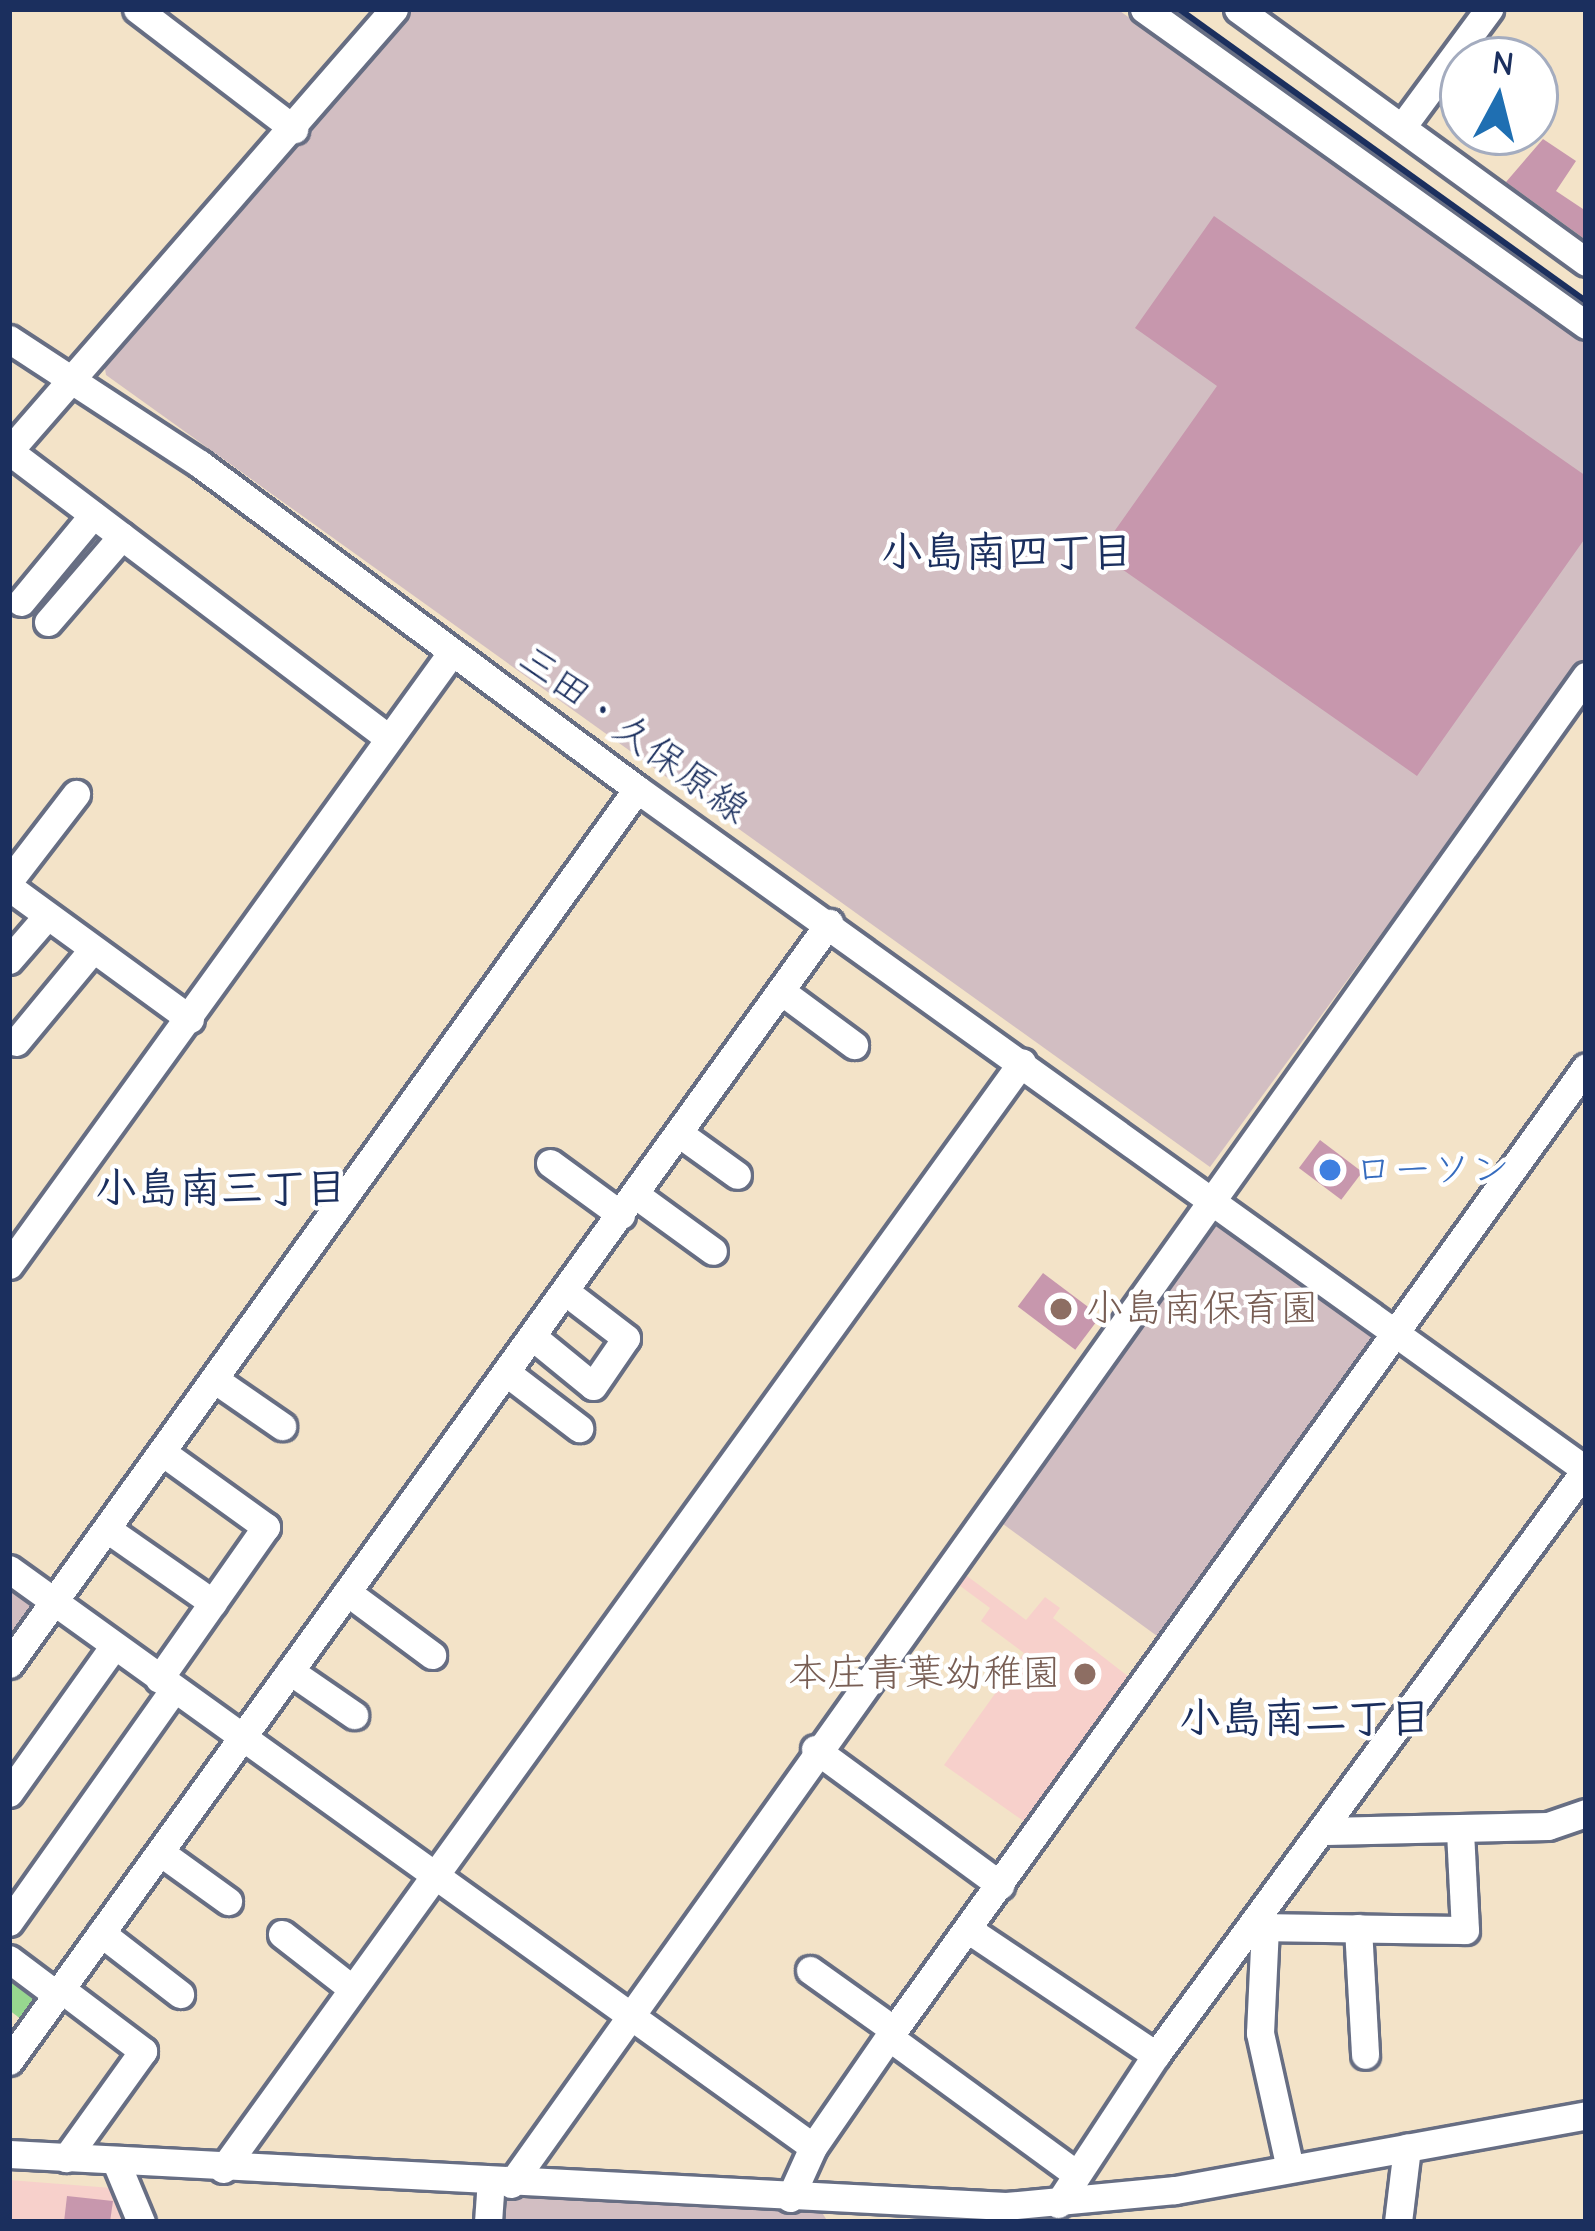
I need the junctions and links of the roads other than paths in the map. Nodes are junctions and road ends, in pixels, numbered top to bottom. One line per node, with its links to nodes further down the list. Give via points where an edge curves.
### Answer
1 (137, 9): 7 (street)
2 (394, 9): 7 (street)
3 (1144, 9): 9 (street)
4 (1238, 9): 6 (street)
5 (1490, 9): 6 (street)
6 (1402, 127): 8 (street)
7 (294, 129): 11 (street)
8 (1586, 262)
9 (1586, 325)
10 (9, 339): 11 (street, 三田・久保原線)
11 (74, 375): 12 (street); 17 (street, 三田・久保原線)
12 (9, 451): 13 (street)
13 (93, 515): 14 (street); 15 (street)
14 (122, 536): 16 (street); 19 (street)
15 (21, 602)
16 (48, 622)
17 (452, 652): 19 (street); 20 (street, 三田・久保原線)
18 (1586, 676): 36 (street)
19 (387, 737): 28 (street)
20 (637, 789): 24 (street, 三田・久保原線); 44 (street)
21 (76, 794): 22 (street)
22 (9, 884): 23 (street)
23 (47, 916): 25 (street); 26 (street)
24 (829, 923): 27 (street); 31 (street, 三田・久保原線)
25 (92, 950): 28 (street); 29 (street)
26 (9, 960)
27 (781, 991): 30 (street); 33 (street)
28 (190, 1019): 39 (street)
29 (16, 1042)
30 (854, 1046)
31 (1022, 1061): 36 (street, 三田・久保原線); 67 (street)
32 (1586, 1067): 41 (street)
33 (680, 1134): 35 (street); 37 (street)
34 (550, 1163): 37 (street)
35 (737, 1175)
36 (1210, 1197): 41 (street, 三田・久保原線); 61 (street)
37 (629, 1205): 38 (street); 40 (street)
38 (713, 1251)
39 (9, 1265)
40 (566, 1292): 42 (street); 42 (street, via 626,1338 593,1386)
41 (1397, 1333): 48 (street, 三田・久保原線); 68 (street)
42 (533, 1336): 43 (street)
43 (507, 1373): 46 (street); 51 (street)
44 (214, 1379): 45 (street); 47 (street)
45 (283, 1426)
46 (578, 1428)
47 (162, 1452): 49 (street); 53 (street, via 266,1527)
48 (1586, 1469): 64 (street)
49 (107, 1529): 52 (street); 53 (street)
50 (9, 1569): 52 (street)
51 (347, 1592): 55 (street); 57 (street)
52 (55, 1602): 54 (street); 56 (street)
53 (213, 1603): 58 (street)
54 (114, 1646): 58 (street); 62 (street)
55 (432, 1655)
56 (9, 1664)
57 (290, 1671): 59 (street); 60 (street)
58 (166, 1684): 60 (street); 70 (street)
59 (353, 1715)
60 (241, 1739): 66 (street); 67 (street)
61 (815, 1749): 68 (street); 81 (street)
62 (9, 1793)
63 (1586, 1813): 65 (street, via 1547,1826)
64 (1326, 1831): 65 (street); 71 (street)
65 (1460, 1831): 72 (street, via 1466,1930)
66 (160, 1852): 69 (street); 74 (street)
67 (432, 1875): 78 (street); 81 (street)
68 (1000, 1885): 73 (street)
69 (228, 1901)
70 (9, 1922)
71 (1259, 1927): 72 (street); 83 (street); 92 (street, via 1260,2033)
72 (1358, 1928): 84 (street)
73 (969, 1930): 82 (street); 83 (street)
74 (101, 1934): 79 (street); 80 (street)
75 (282, 1934): 78 (street)
76 (9, 1959): 79 (street)
77 (810, 1970): 82 (street)
78 (351, 1988): 93 (street)
79 (59, 1992): 85 (street); 90 (street, via 143,2051)
80 (180, 1994)
81 (626, 2018): 87 (street); 95 (street)
82 (891, 2033): 87 (street); 94 (street)
83 (1156, 2055): 94 (street)
84 (1365, 2055)
85 (9, 2061)
86 (1586, 2115): 88 (street)
87 (813, 2146): 96 (street)
88 (1406, 2147): 92 (street); 101 (street)
89 (9, 2154): 90 (street)
90 (66, 2158): 91 (street)
91 (116, 2162): 93 (street); 99 (street)
92 (1290, 2168): 97 (street)
93 (223, 2169): 95 (street)
94 (1076, 2174): 97 (street)
95 (501, 2184): 96 (street); 100 (street)
96 (790, 2198): 98 (street)
97 (1058, 2204): 98 (street)
98 (841, 2211)
99 (141, 2222)
100 (488, 2222)
101 (1398, 2222)

